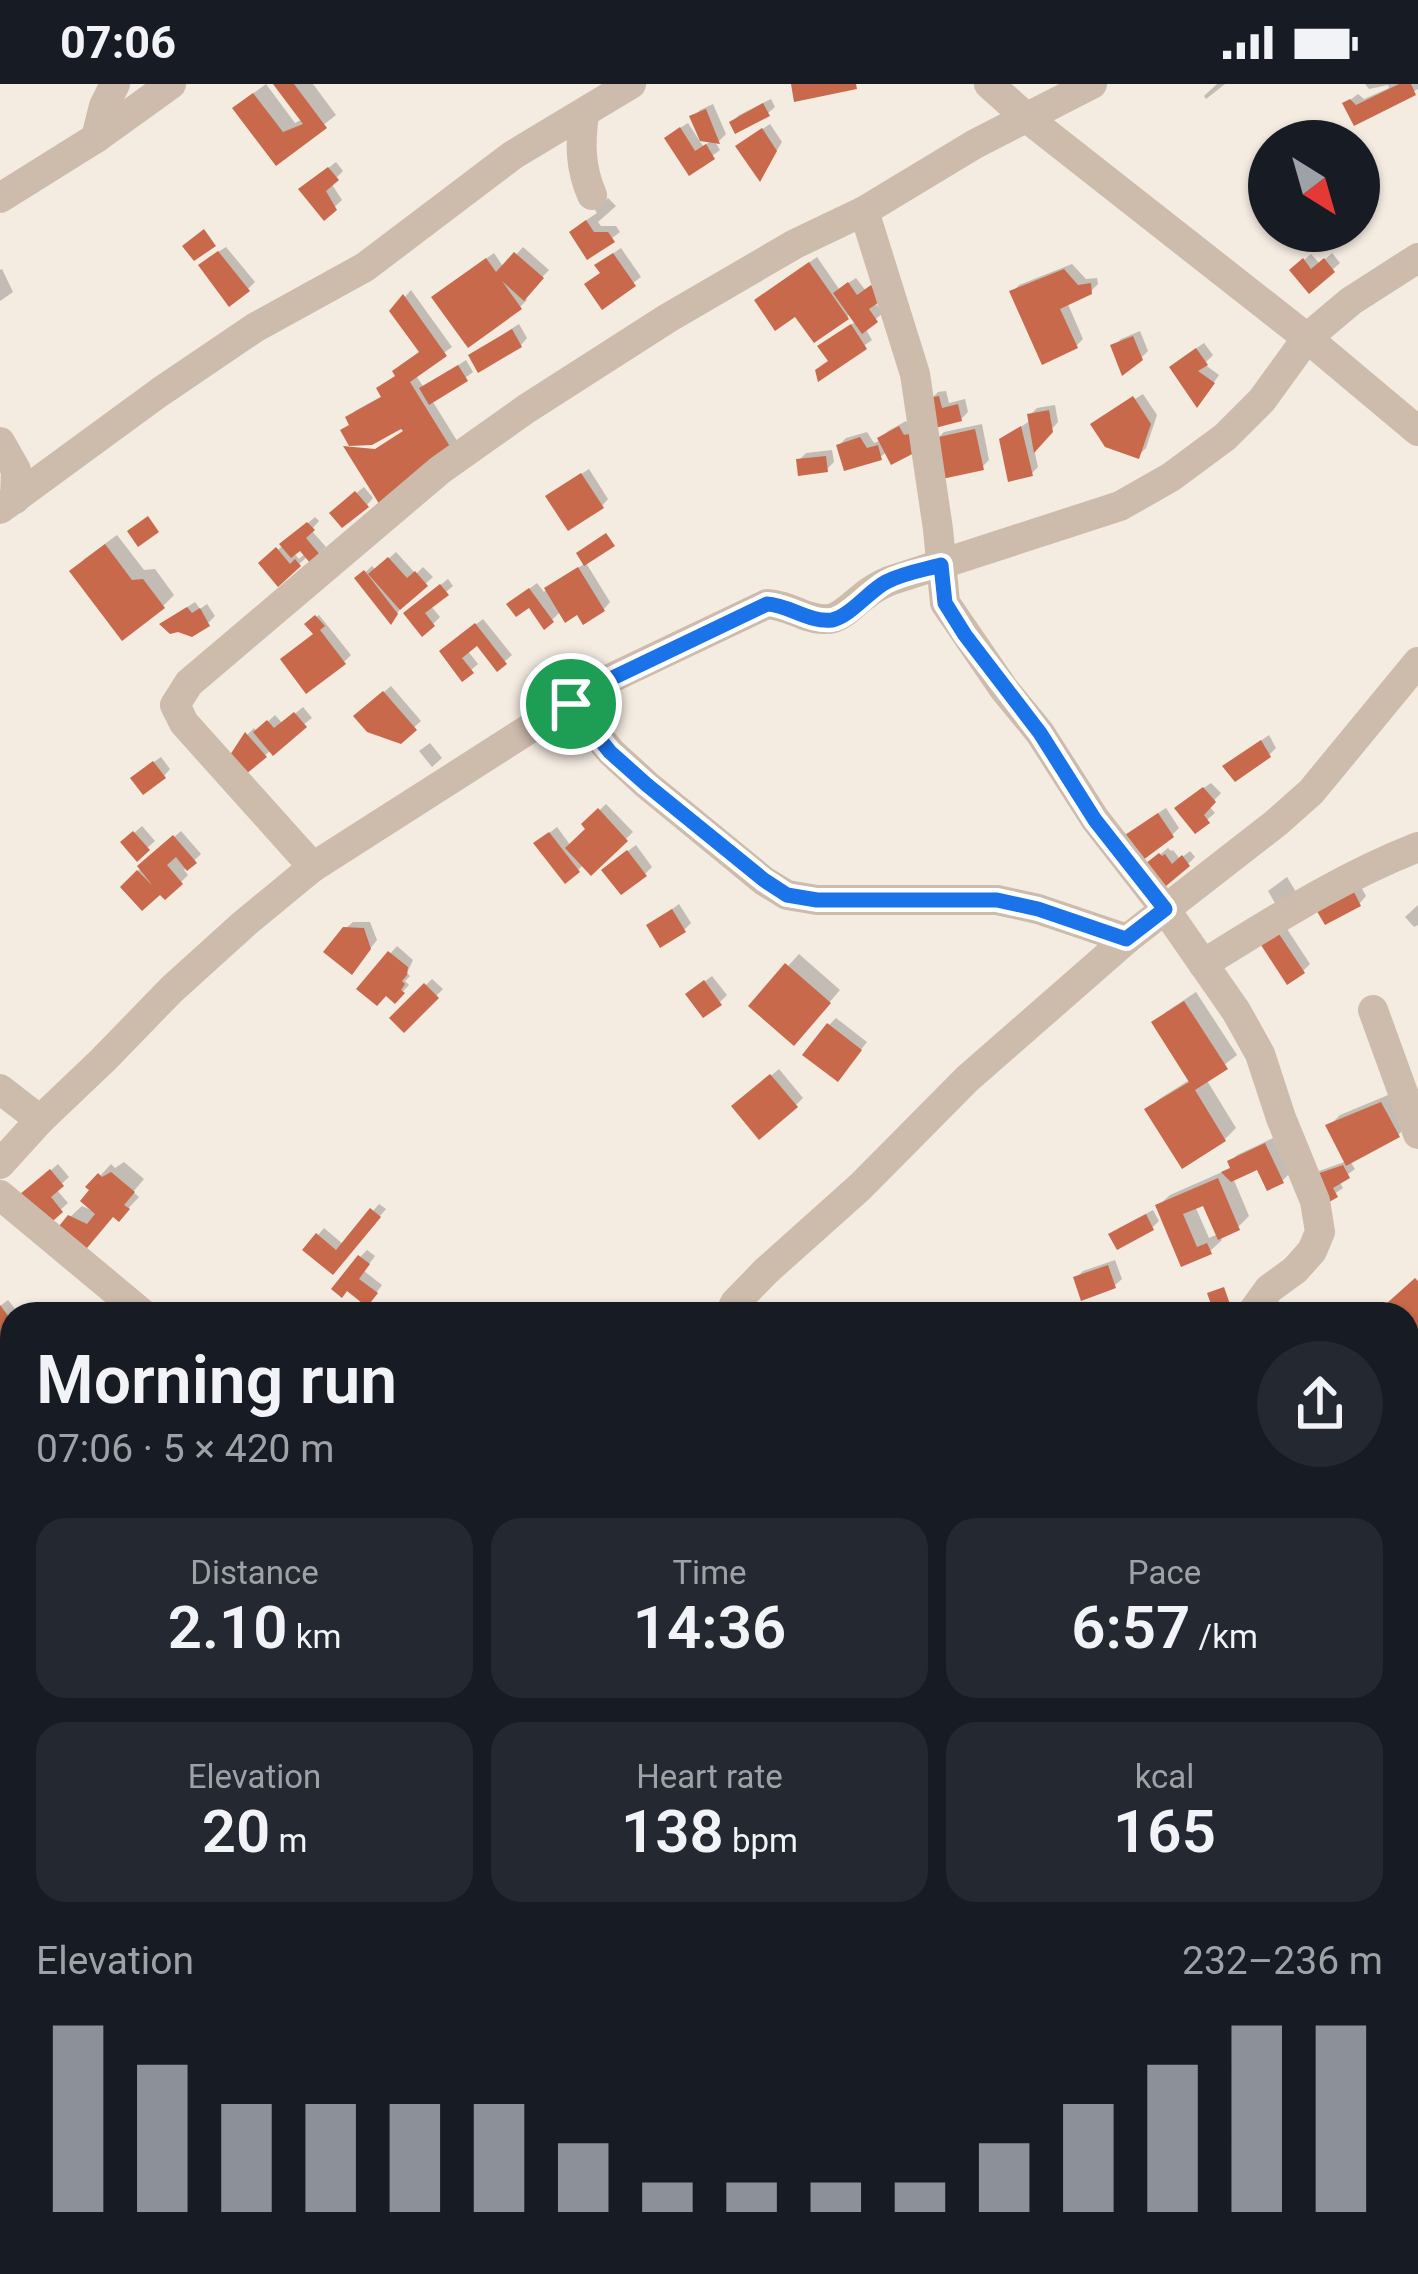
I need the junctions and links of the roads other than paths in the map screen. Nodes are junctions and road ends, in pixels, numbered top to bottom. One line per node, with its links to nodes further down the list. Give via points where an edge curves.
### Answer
1 (115, 84): 9 (street)
2 (171, 84): 9 (street)
3 (631, 84): 7 (street)
4 (988, 84): 8 (street)
5 (1025, 84): 8 (street)
6 (1091, 84): 8 (street)
7 (584, 114): 10 (street, via 581,156); 17 (street, via 513,155 365,267 256,327)
8 (1027, 118): 12 (street); 14 (street)
9 (96, 138): 11 (street)
10 (592, 195)
11 (0, 198)
12 (864, 211): 18 (street, via 915,374); 22 (street, via 795,244 526,409 440,470 189,683 175,704 184,723)
13 (1418, 259): 14 (street)
14 (1307, 338): 15 (street); 18 (street, via 1262,400 1171,477 1120,506)
15 (1418, 431)
16 (0, 442): 17 (street, via 16,470)
17 (8, 504)
18 (941, 565): 20 (street, via 889,580 831,620 767,604); 23 (street, via 945,603 965,635)
19 (1418, 662): 23 (street, via 1311,792)
20 (571, 704): 22 (street); 24 (street, via 647,785 787,895 997,900)
21 (1418, 847): 25 (street, via 1326,889)
22 (313, 867): 28 (street, via 172,988)
23 (1165, 909): 24 (street); 25 (street)
24 (1126, 939): 33 (street)
25 (1203, 964): 34 (street, via 1260,1054 1315,1201 1320,1232 1312,1251)
26 (1373, 1010): 29 (street)
27 (0, 1089): 28 (street)
28 (40, 1120): 30 (street)
29 (1418, 1134)
30 (0, 1165)
31 (0, 1195): 32 (street)
32 (129, 1302)
33 (736, 1302)
34 (1259, 1302)

